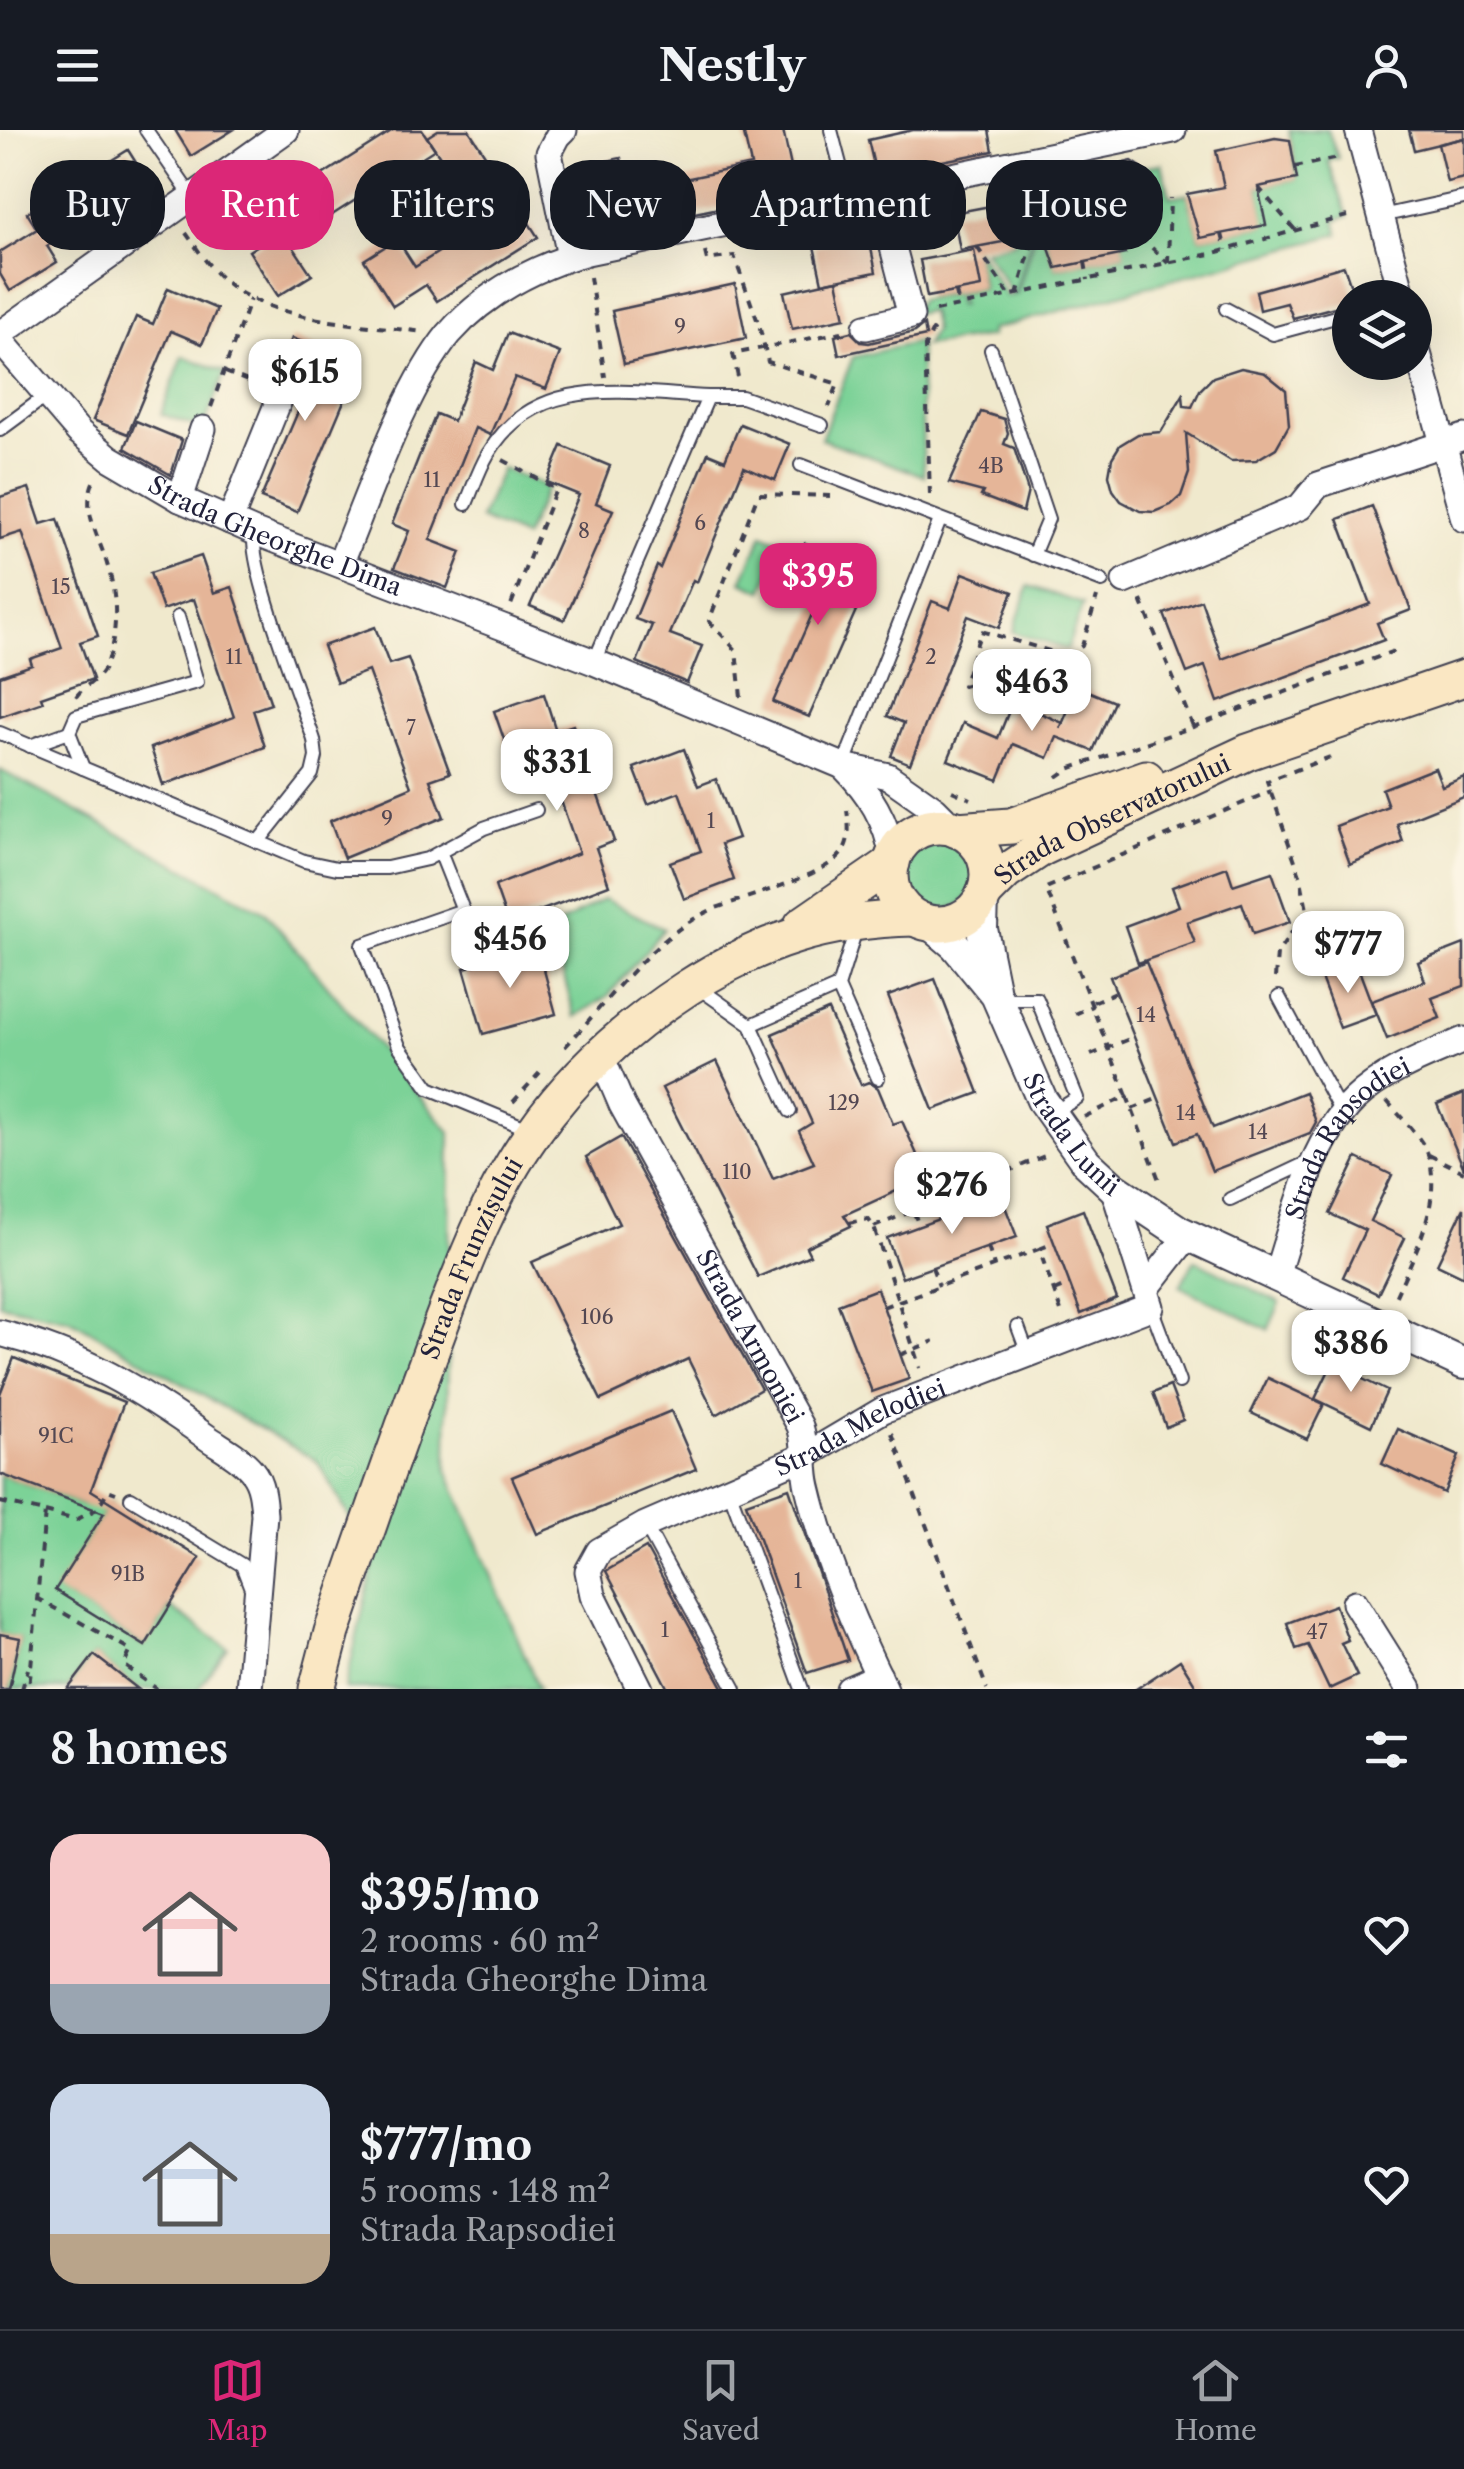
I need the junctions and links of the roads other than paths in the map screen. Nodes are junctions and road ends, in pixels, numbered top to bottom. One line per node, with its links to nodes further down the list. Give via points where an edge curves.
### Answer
1 (146, 130): 11 (lane)
2 (286, 130): 8 (street)
3 (564, 130): 17 (street, via 550,153)
4 (831, 130): 9 (lane)
5 (1173, 130): 7 (street)
6 (1358, 130): 14 (street)
7 (1132, 134): 10 (street)
8 (244, 160)
9 (839, 160)
10 (966, 171)
11 (185, 187)
12 (1464, 198): 14 (lane)
13 (185, 203): 22 (street)
14 (1369, 215): 18 (street)
15 (716, 226): 17 (street)
16 (894, 250): 21 (street, via 911,316)
17 (578, 254): 40 (street, via 521,277 448,336 412,395)
18 (1396, 280)
19 (1226, 309): 20 (lane, via 1273,334)
20 (1332, 318)
21 (866, 327)
22 (0, 337): 26 (street, Strada Gheorghe Dima)
23 (990, 350): 39 (lane, via 1048,519)
24 (1430, 380): 31 (street)
25 (281, 395): 37 (street)
26 (46, 396): 30 (lane); 33 (street, Strada Gheorghe Dima, via 106,456)
27 (708, 397): 28 (lane, via 742,397); 34 (lane, via 567,394 535,406 488,452); 43 (lane)
28 (822, 425)
29 (203, 429): 33 (street)
30 (0, 430)
31 (1454, 440): 35 (street); 41 (street, via 1318,485 1300,507)
32 (800, 465): 36 (lane)
33 (180, 500): 37 (street, Strada Gheorghe Dima)
34 (466, 504)
35 (1464, 518)
36 (940, 520): 39 (lane); 48 (lane)
37 (230, 521): 38 (street, Strada Gheorghe Dima)
38 (256, 532): 40 (street, Strada Gheorghe Dima); 53 (lane, via 258,569 316,757 312,774)
39 (1033, 555): 41 (lane)
40 (340, 564): 43 (street, Strada Gheorghe Dima)
41 (1120, 580)
42 (178, 617): 45 (lane, via 197,682 76,716)
43 (594, 662): 48 (street, Strada Gheorghe Dima)
44 (1464, 678): 49 (main road, Strada Observatorului)
45 (69, 732): 47 (lane); 50 (lane)
46 (0, 733): 47 (lane)
47 (30, 746): 50 (lane)
48 (843, 766): 52 (street, Strada Gheorghe Dima, via 888,776); 55 (street, Strada Gheorghe Dima, via 879,813)
49 (1258, 767): 52 (main road, Strada Observatorului, via 1206,759 1011,826); 56 (main road, Strada Observatorului, via 1042,848)
50 (83, 768): 53 (lane)
51 (536, 810): 54 (lane)
52 (963, 820): 55 (main road, via 913,834); 56 (main road, via 984,854)
53 (258, 842): 54 (lane, via 337,868 386,868)
54 (440, 852): 70 (lane, via 462,910 362,945 399,1046 430,1088)
55 (892, 861): 57 (main road, via 896,898); 59 (main road, Strada Frunzișului)
56 (984, 896): 57 (main road, via 954,922); 62 (street, Strada Lunii, via 982,930)
57 (922, 920): 58 (main road, Strada Frunzișului); 62 (street, Strada Lunii, via 955,945)
58 (858, 921): 59 (main road, Strada Frunzișului); 61 (lane)
59 (777, 940): 60 (main road, Strada Frunzișului)
60 (693, 984): 64 (lane); 66 (main road, Strada Frunzișului)
61 (838, 987): 64 (lane); 67 (lane)
62 (997, 997): 72 (street, Strada Lunii, via 1086,1162)
63 (1279, 997): 69 (lane)
64 (750, 1025): 68 (lane)
65 (1464, 1040): 69 (street, Strada Rapsodiei, via 1405,1065)
66 (600, 1054): 70 (main road, Strada Frunzișului); 82 (street, Strada Armoniei, via 800,1426)
67 (878, 1078)
68 (790, 1111)
69 (1342, 1114): 71 (street, Strada Rapsodiei)
70 (534, 1131): 90 (main road, Strada Frunzișului, via 461,1267)
71 (1315, 1158): 73 (lane); 75 (street, Strada Rapsodiei)
72 (1113, 1187): 74 (street, Strada Lunii); 76 (street)
73 (1230, 1199)
74 (1183, 1233): 75 (street, Strada Lunii); 76 (street)
75 (1275, 1278): 80 (street, Strada Lunii)
76 (1148, 1298): 79 (street, Strada Melodiei); 81 (lane)
77 (1018, 1327): 79 (lane)
78 (0, 1333): 87 (street, via 106,1370 252,1470 264,1515)
79 (1028, 1354): 82 (street, Strada Melodiei, via 884,1410)
80 (1464, 1364)
81 (1179, 1382)
82 (807, 1455): 83 (street, Strada Melodiei); 88 (street, Strada Armoniei, via 808,1486 830,1557)
83 (728, 1487): 85 (street, Strada Melodiei); 93 (lane)
84 (131, 1498): 87 (lane, via 242,1565)
85 (645, 1525): 91 (street, Strada Melodiei, via 599,1551 588,1570); 92 (lane)
86 (1354, 1603): 95 (street)
87 (258, 1607): 89 (street)
88 (882, 1683): 94 (street)
89 (249, 1689)
90 (317, 1689)
91 (640, 1689)
92 (734, 1689)
93 (802, 1689)
94 (849, 1689)
95 (1410, 1689)

